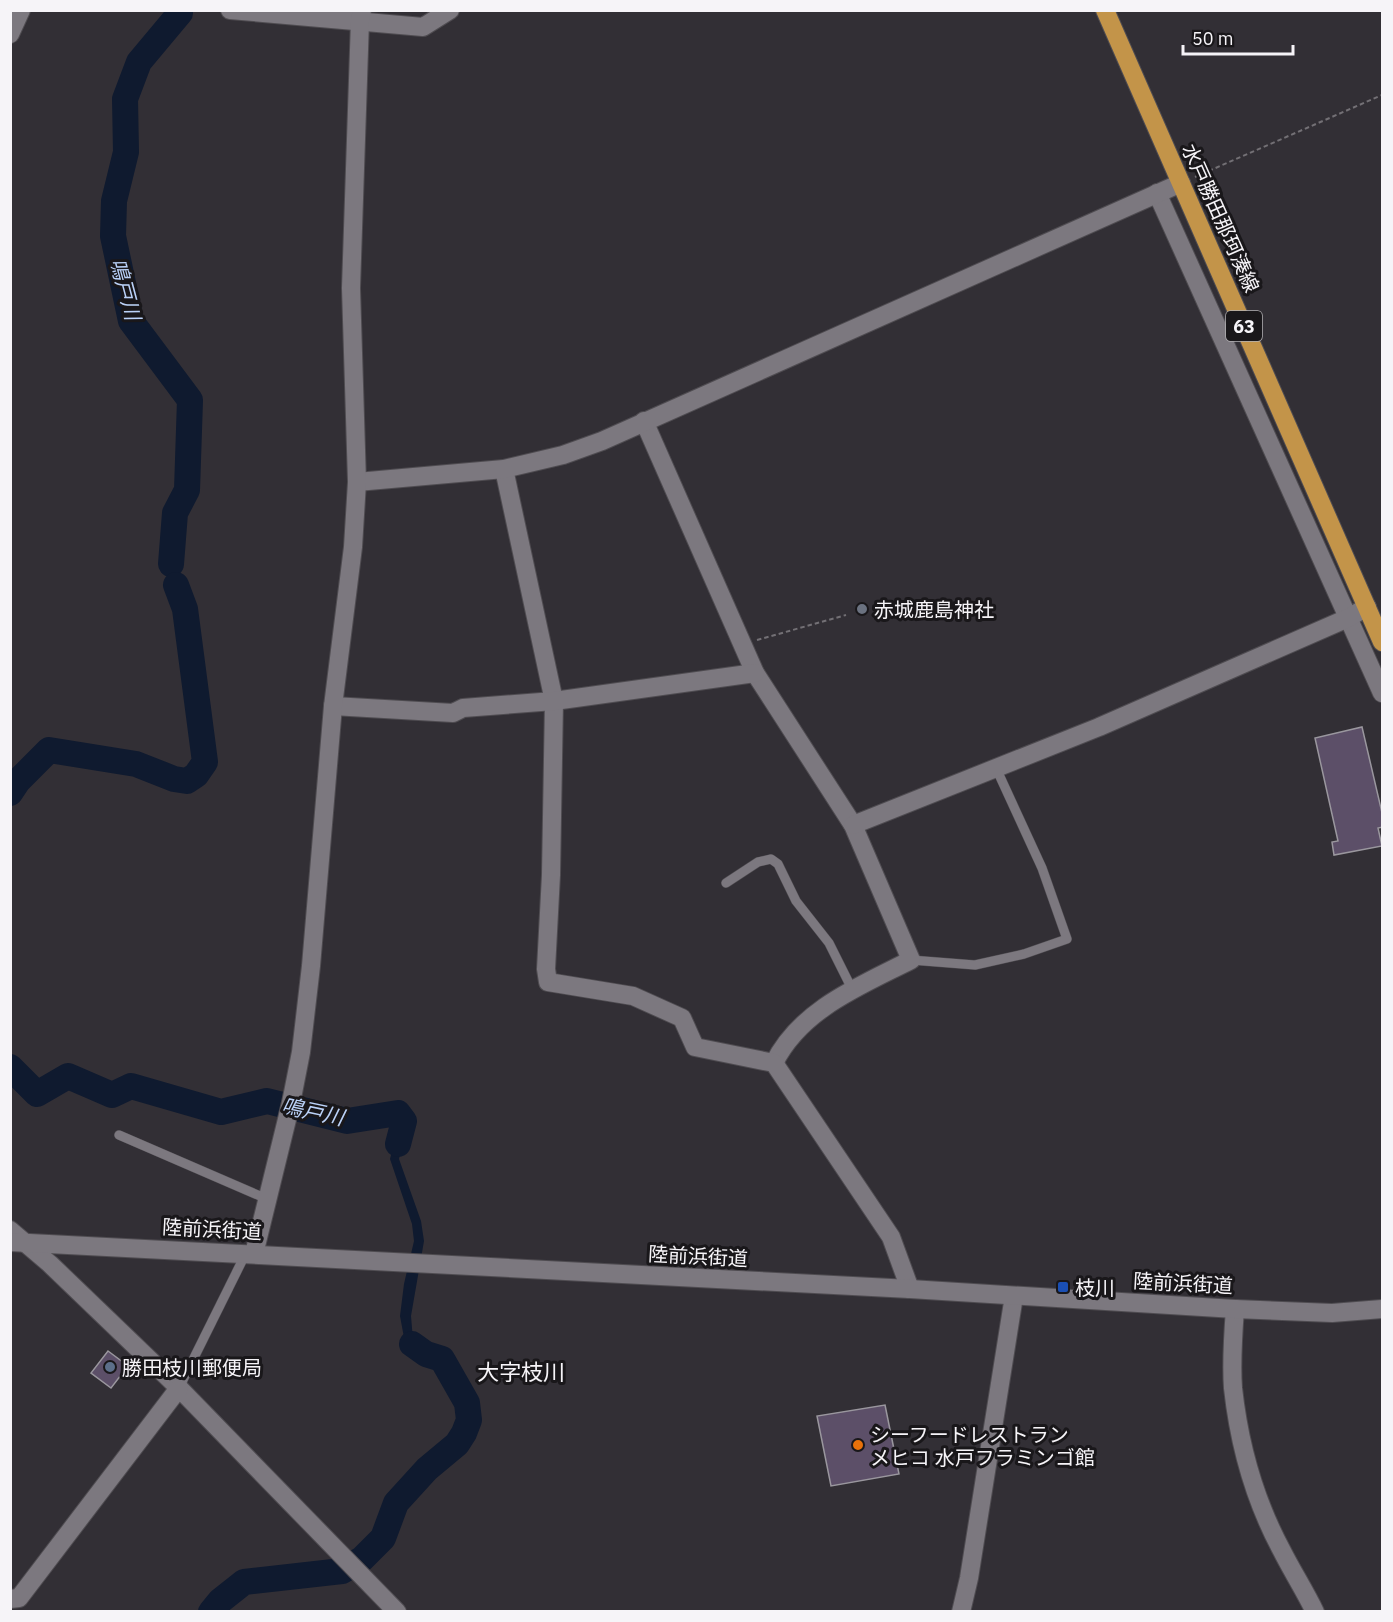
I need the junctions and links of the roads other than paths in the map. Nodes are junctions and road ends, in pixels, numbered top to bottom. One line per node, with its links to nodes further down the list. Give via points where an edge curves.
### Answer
1 (21, 10): 6 (street)
2 (230, 10): 5 (street)
3 (450, 10): 5 (street, via 423,27)
4 (1105, 10): 7 (main road, 水戸勝田那珂湊線 / 63)
5 (361, 15): 11 (street, via 351,288)
6 (10, 34)
7 (1181, 183): 8 (street); 12 (main road, 水戸勝田那珂湊線 / 63)
8 (1157, 193): 9 (street); 13 (street)
9 (644, 421): 10 (street, via 563,455); 15 (street)
10 (504, 469): 11 (street); 17 (street)
11 (357, 482): 18 (street)
12 (1367, 607): 13 (street); 14 (main road, 水戸勝田那珂湊線 / 63)
13 (1348, 618): 16 (street); 19 (street)
14 (1383, 642)
15 (755, 673): 17 (street); 20 (street)
16 (1383, 693)
17 (554, 701): 18 (street, via 463,708 453,713); 24 (street, via 548,982 633,996 682,1018 695,1047)
18 (333, 706): 26 (street, via 301,1052)
19 (996, 768): 20 (street); 22 (lane, via 1042,868 1067,939 975,965)
20 (853, 825): 22 (street)
21 (726, 883): 23 (lane, via 758,862 771,859 778,864 796,901 829,943)
22 (911, 960): 23 (street)
23 (852, 989): 24 (street, via 803,1023 783,1044)
24 (774, 1063): 29 (street, via 891,1237)
25 (119, 1135): 26 (lane)
26 (267, 1199): 28 (street)
27 (15, 1238): 28 (street, 陸前浜街道); 33 (street, via 50,1264)
28 (250, 1254): 29 (street, 陸前浜街道); 33 (lane)
29 (910, 1289): 30 (street, 陸前浜街道)
30 (1014, 1296): 31 (street, 陸前浜街道); 36 (street)
31 (1235, 1309): 32 (street, 陸前浜街道, via 1332,1313); 37 (street, via 1233,1388 1244,1449 1258,1497 1281,1550)
32 (1383, 1309)
33 (179, 1388): 34 (street, via 19,1598); 35 (street)
34 (10, 1599)
35 (397, 1611)
36 (961, 1611)
37 (1315, 1611)

